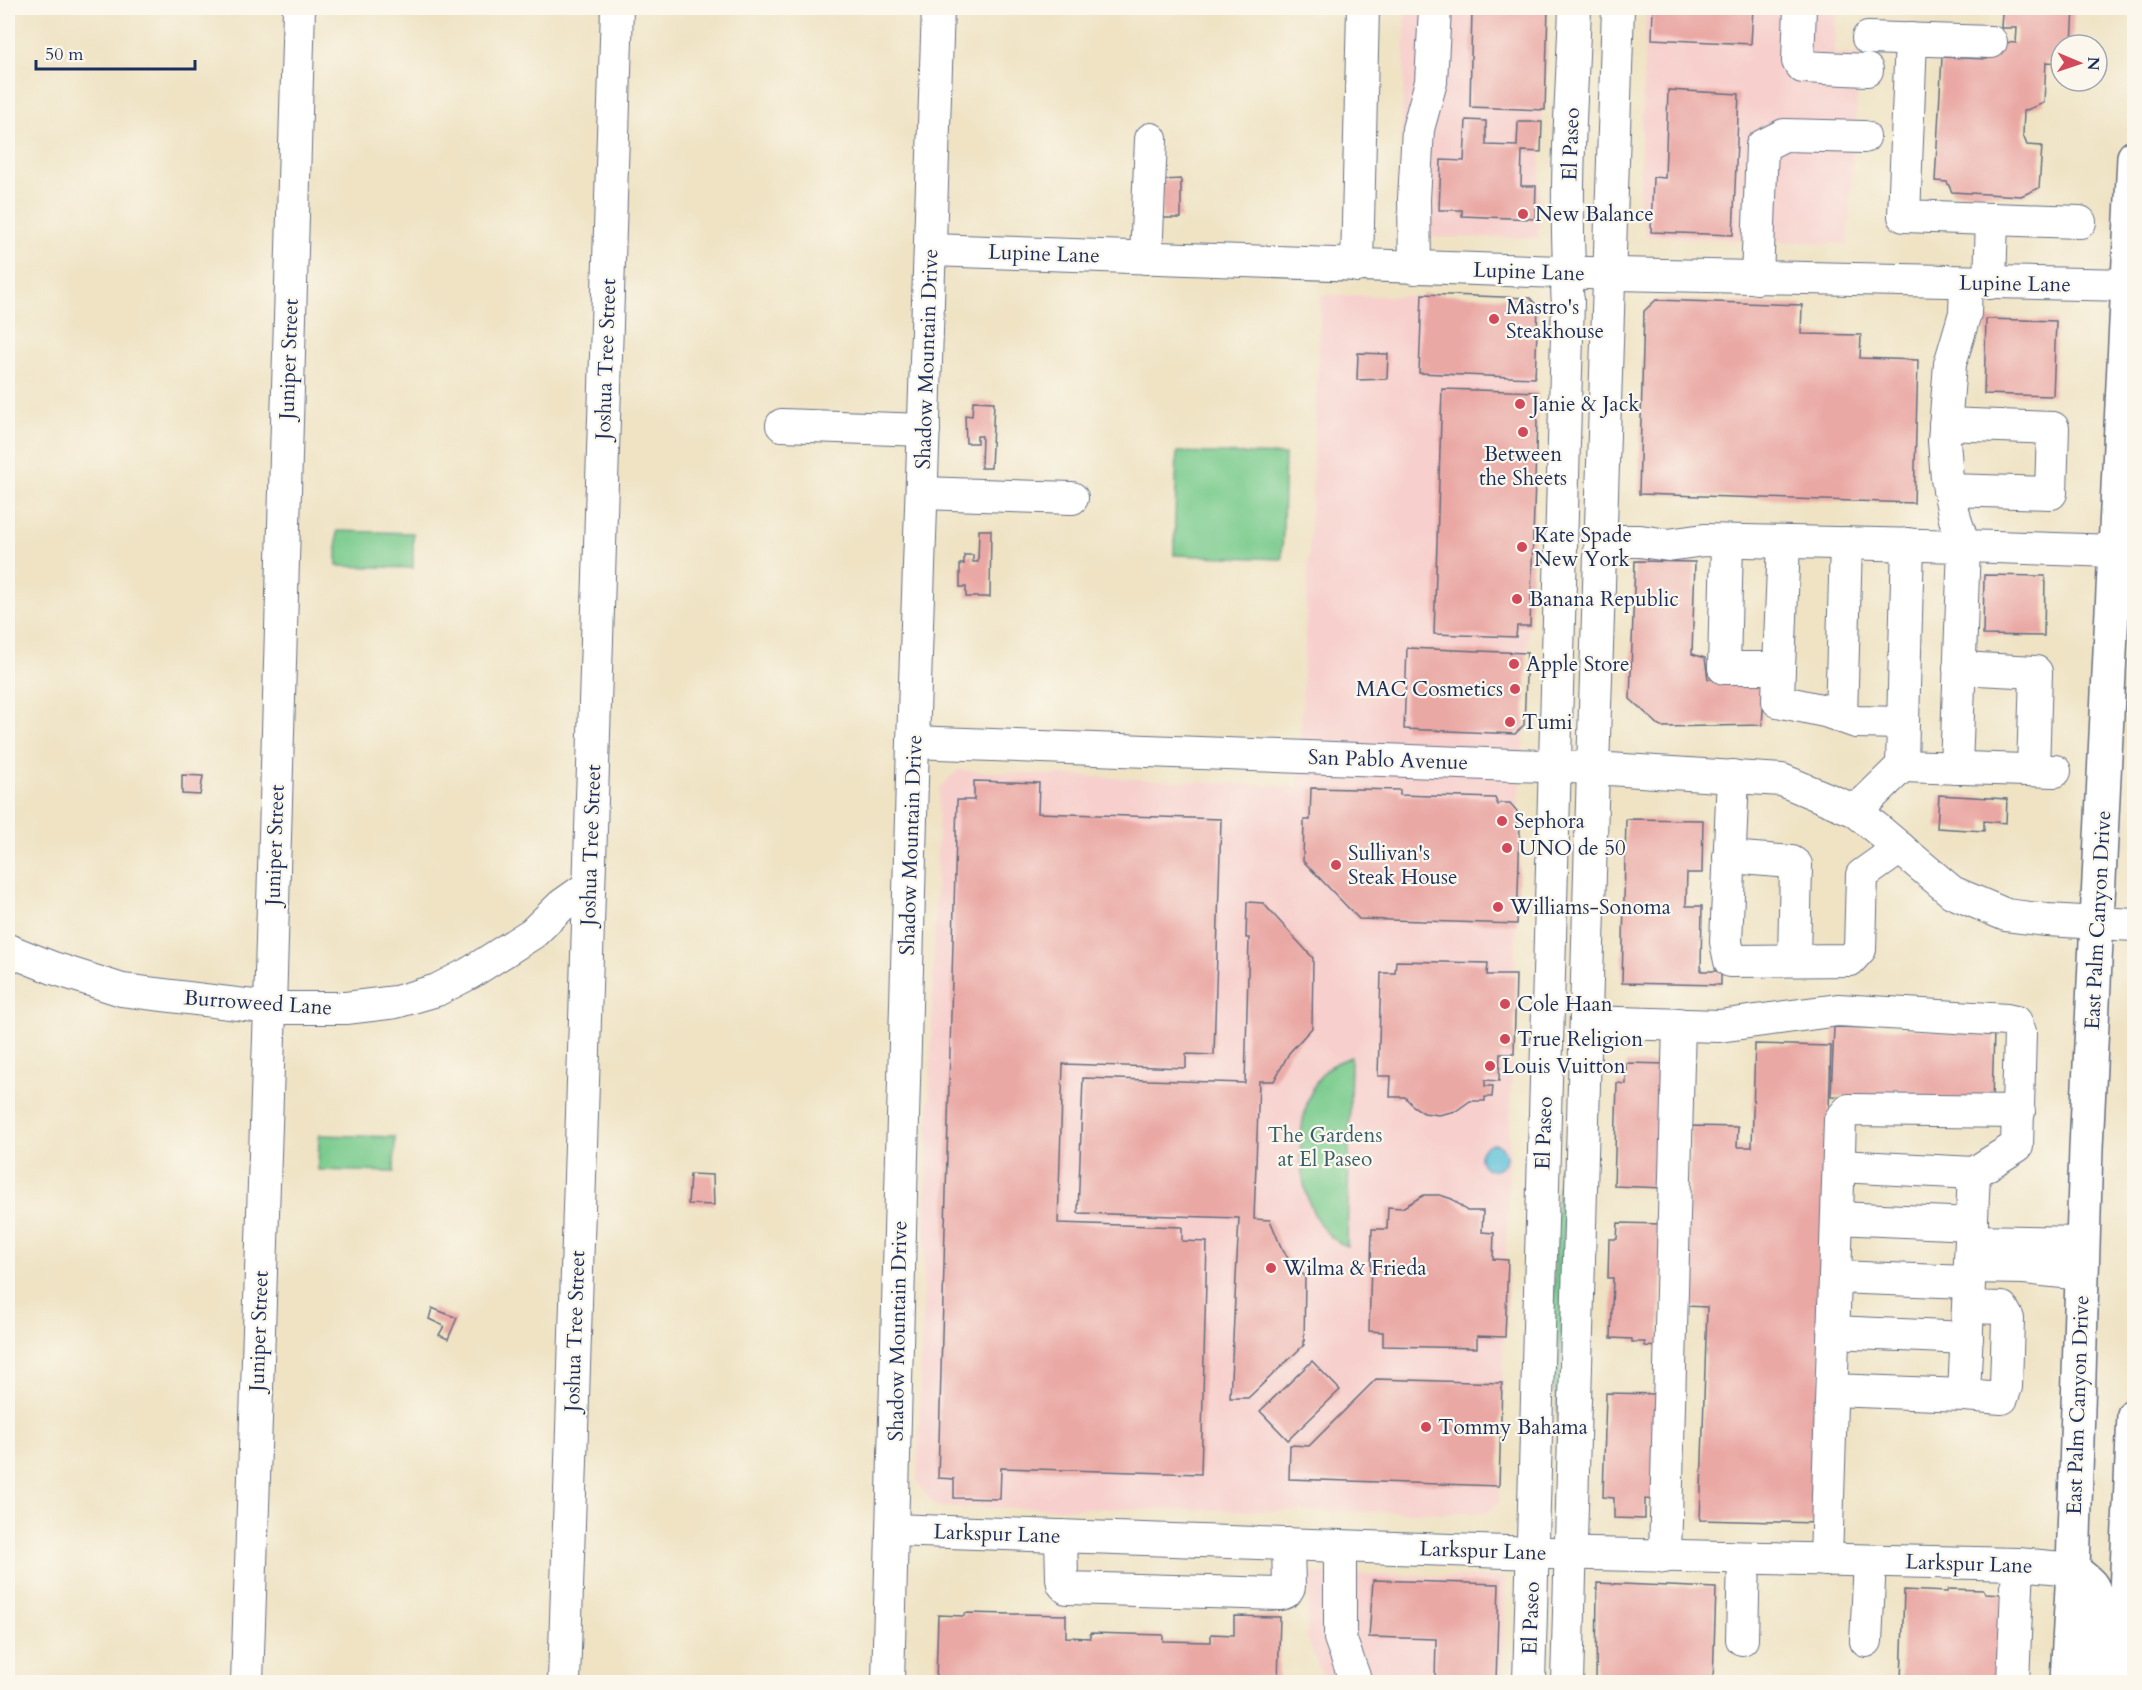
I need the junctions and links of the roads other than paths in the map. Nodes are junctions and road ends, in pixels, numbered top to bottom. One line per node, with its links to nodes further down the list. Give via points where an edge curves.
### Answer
1 (299, 8): 58 (street, Juniper Street)
2 (617, 8): 53 (street, Joshua Tree Street)
3 (938, 8): 18 (street, Shadow Mountain Drive)
4 (1363, 8): 20 (street)
5 (1435, 8): 21 (street, via 1431,82 1418,129)
6 (1575, 8): 22 (street, El Paseo)
7 (1618, 8): 23 (street, El Paseo)
8 (1800, 8): 12 (street, via 1800,65)
9 (1868, 38): 10 (street)
10 (1911, 39): 11 (street); 16 (street, via 1904,216)
11 (1991, 42)
12 (1867, 70)
13 (1864, 137): 24 (street, via 1784,135 1762,146)
14 (1151, 139): 19 (street)
15 (2134, 157): 26 (main road, East Palm Canyon Drive)
16 (1992, 219): 17 (street); 25 (street)
17 (2080, 222)
18 (931, 250): 19 (street, Lupine Lane); 29 (street, Shadow Mountain Drive)
19 (1146, 258): 20 (street, Lupine Lane)
20 (1357, 266): 21 (street, Lupine Lane)
21 (1415, 268): 22 (street, Lupine Lane)
22 (1570, 273): 23 (street, Lupine Lane); 46 (street, El Paseo)
23 (1610, 274): 24 (street, Lupine Lane); 33 (street, El Paseo)
24 (1757, 278): 25 (street, Lupine Lane)
25 (1978, 283): 26 (street, Lupine Lane); 27 (street, via 1950,364)
26 (2128, 285): 39 (main road, East Palm Canyon Drive)
27 (1945, 424): 30 (street); 30 (street, via 2053,428 2051,493)
28 (782, 425): 29 (street)
29 (924, 430): 31 (street, Shadow Mountain Drive)
30 (1949, 490): 38 (street)
31 (922, 493): 32 (street); 44 (street, Shadow Mountain Drive)
32 (1072, 498)
33 (1601, 541): 34 (street, via 1668,545); 47 (street, El Paseo)
34 (1727, 541): 35 (street); 40 (street, via 1724,668)
35 (1784, 542): 36 (street); 40 (street)
36 (1846, 543): 37 (street); 42 (street)
37 (1908, 544): 38 (street); 43 (street)
38 (1964, 546): 39 (street); 41 (street)
39 (2115, 551): 54 (main road, East Palm Canyon Drive)
40 (1779, 668): 42 (street, via 1778,701)
41 (1959, 668): 48 (street); 48 (street, via 2036,672 2044,771)
42 (1841, 717): 43 (street, via 1856,722)
43 (1903, 723): 45 (street)
44 (914, 742): 46 (street, San Pablo Avenue); 79 (street, Shadow Mountain Drive)
45 (1902, 766): 48 (street); 50 (street)
46 (1556, 767): 47 (street, San Pablo Avenue); 61 (street, El Paseo)
47 (1593, 768): 49 (street, San Pablo Avenue); 59 (street, El Paseo)
48 (1956, 768)
49 (1733, 776): 50 (street, San Pablo Avenue, via 1782,780); 52 (street)
50 (1856, 811): 51 (street, San Pablo Avenue)
51 (1900, 848): 54 (street, San Pablo Avenue, via 1952,892 2006,915); 57 (street, via 1862,875 1860,949 1850,960)
52 (1729, 857): 57 (street, via 1796,865); 57 (street, via 1726,942 1730,962)
53 (590, 886): 58 (street, Burroweed Lane, via 562,905 533,933 437,990 396,1002 346,1008); 97 (street, Joshua Tree Street)
54 (2098, 924): 55 (street, San Pablo Avenue); 69 (main road, East Palm Canyon Drive)
55 (2134, 925)
56 (8, 950): 58 (street, Burroweed Lane, via 122,990)
57 (1794, 960)
58 (270, 1008): 96 (street, Juniper Street)
59 (1586, 1022): 60 (street); 62 (street, El Paseo)
60 (1679, 1024): 63 (street, via 1719,1026 1838,1010 2016,1022 2020,1032); 86 (street)
61 (1545, 1107): 62 (street, via 1563,1124 1573,1121); 65 (street, El Paseo)
62 (1583, 1108): 64 (street, El Paseo)
63 (2019, 1112): 66 (street, via 1849,1110 1840,1120); 67 (street, via 2017,1146)
64 (1582, 1160): 65 (street, via 1563,1150 1552,1153); 85 (street, El Paseo)
65 (1544, 1162): 74 (street, El Paseo)
66 (1839, 1166): 67 (street); 68 (street)
67 (1974, 1173): 70 (street)
68 (1837, 1218): 70 (street); 71 (street)
69 (2082, 1258): 70 (street); 91 (main road, East Palm Canyon Drive)
70 (1970, 1264): 71 (street); 73 (street); 76 (street, via 2008,1319 2007,1387 2001,1398)
71 (1835, 1277): 72 (street)
72 (1834, 1332): 73 (street); 75 (street)
73 (1967, 1338): 76 (street)
74 (1538, 1344): 78 (street, via 1553,1406); 84 (street, El Paseo)
75 (1832, 1390): 76 (street); 88 (street)
76 (1964, 1395)
77 (2134, 1415): 94 (main road)
78 (1550, 1524)
79 (893, 1530): 80 (street, Larkspur Lane); 98 (street, Shadow Mountain Drive)
80 (1061, 1536): 81 (street, Larkspur Lane); 92 (street, via 1062,1578 1067,1588)
81 (1169, 1540): 82 (street, Larkspur Lane); 92 (street)
82 (1288, 1544): 83 (street, Larkspur Lane); 92 (street, via 1290,1579 1286,1592 1281,1594)
83 (1340, 1546): 84 (street, Larkspur Lane); 99 (street, via 1340,1638)
84 (1533, 1553): 85 (street, Larkspur Lane); 100 (street, El Paseo)
85 (1571, 1554): 86 (street, Larkspur Lane); 101 (street, El Paseo)
86 (1665, 1557): 87 (street, Larkspur Lane)
87 (1744, 1558): 88 (street, Larkspur Lane); 93 (street)
88 (1826, 1560): 89 (street, Larkspur Lane)
89 (1870, 1561): 90 (street, Larkspur Lane); 95 (street)
90 (2018, 1564): 91 (street, Larkspur Lane); 102 (street)
91 (2073, 1569): 103 (main road, East Palm Canyon Drive); 104 (main road, via 2092,1585 2096,1598)
92 (1168, 1591)
93 (1742, 1639)
94 (2129, 1639): 105 (main road)
95 (1866, 1641)
96 (247, 1683)
97 (564, 1683)
98 (888, 1683)
99 (1356, 1683)
100 (1528, 1683)
101 (1568, 1683)
102 (2013, 1683)
103 (2067, 1683)
104 (2095, 1683)
105 (2122, 1683)

